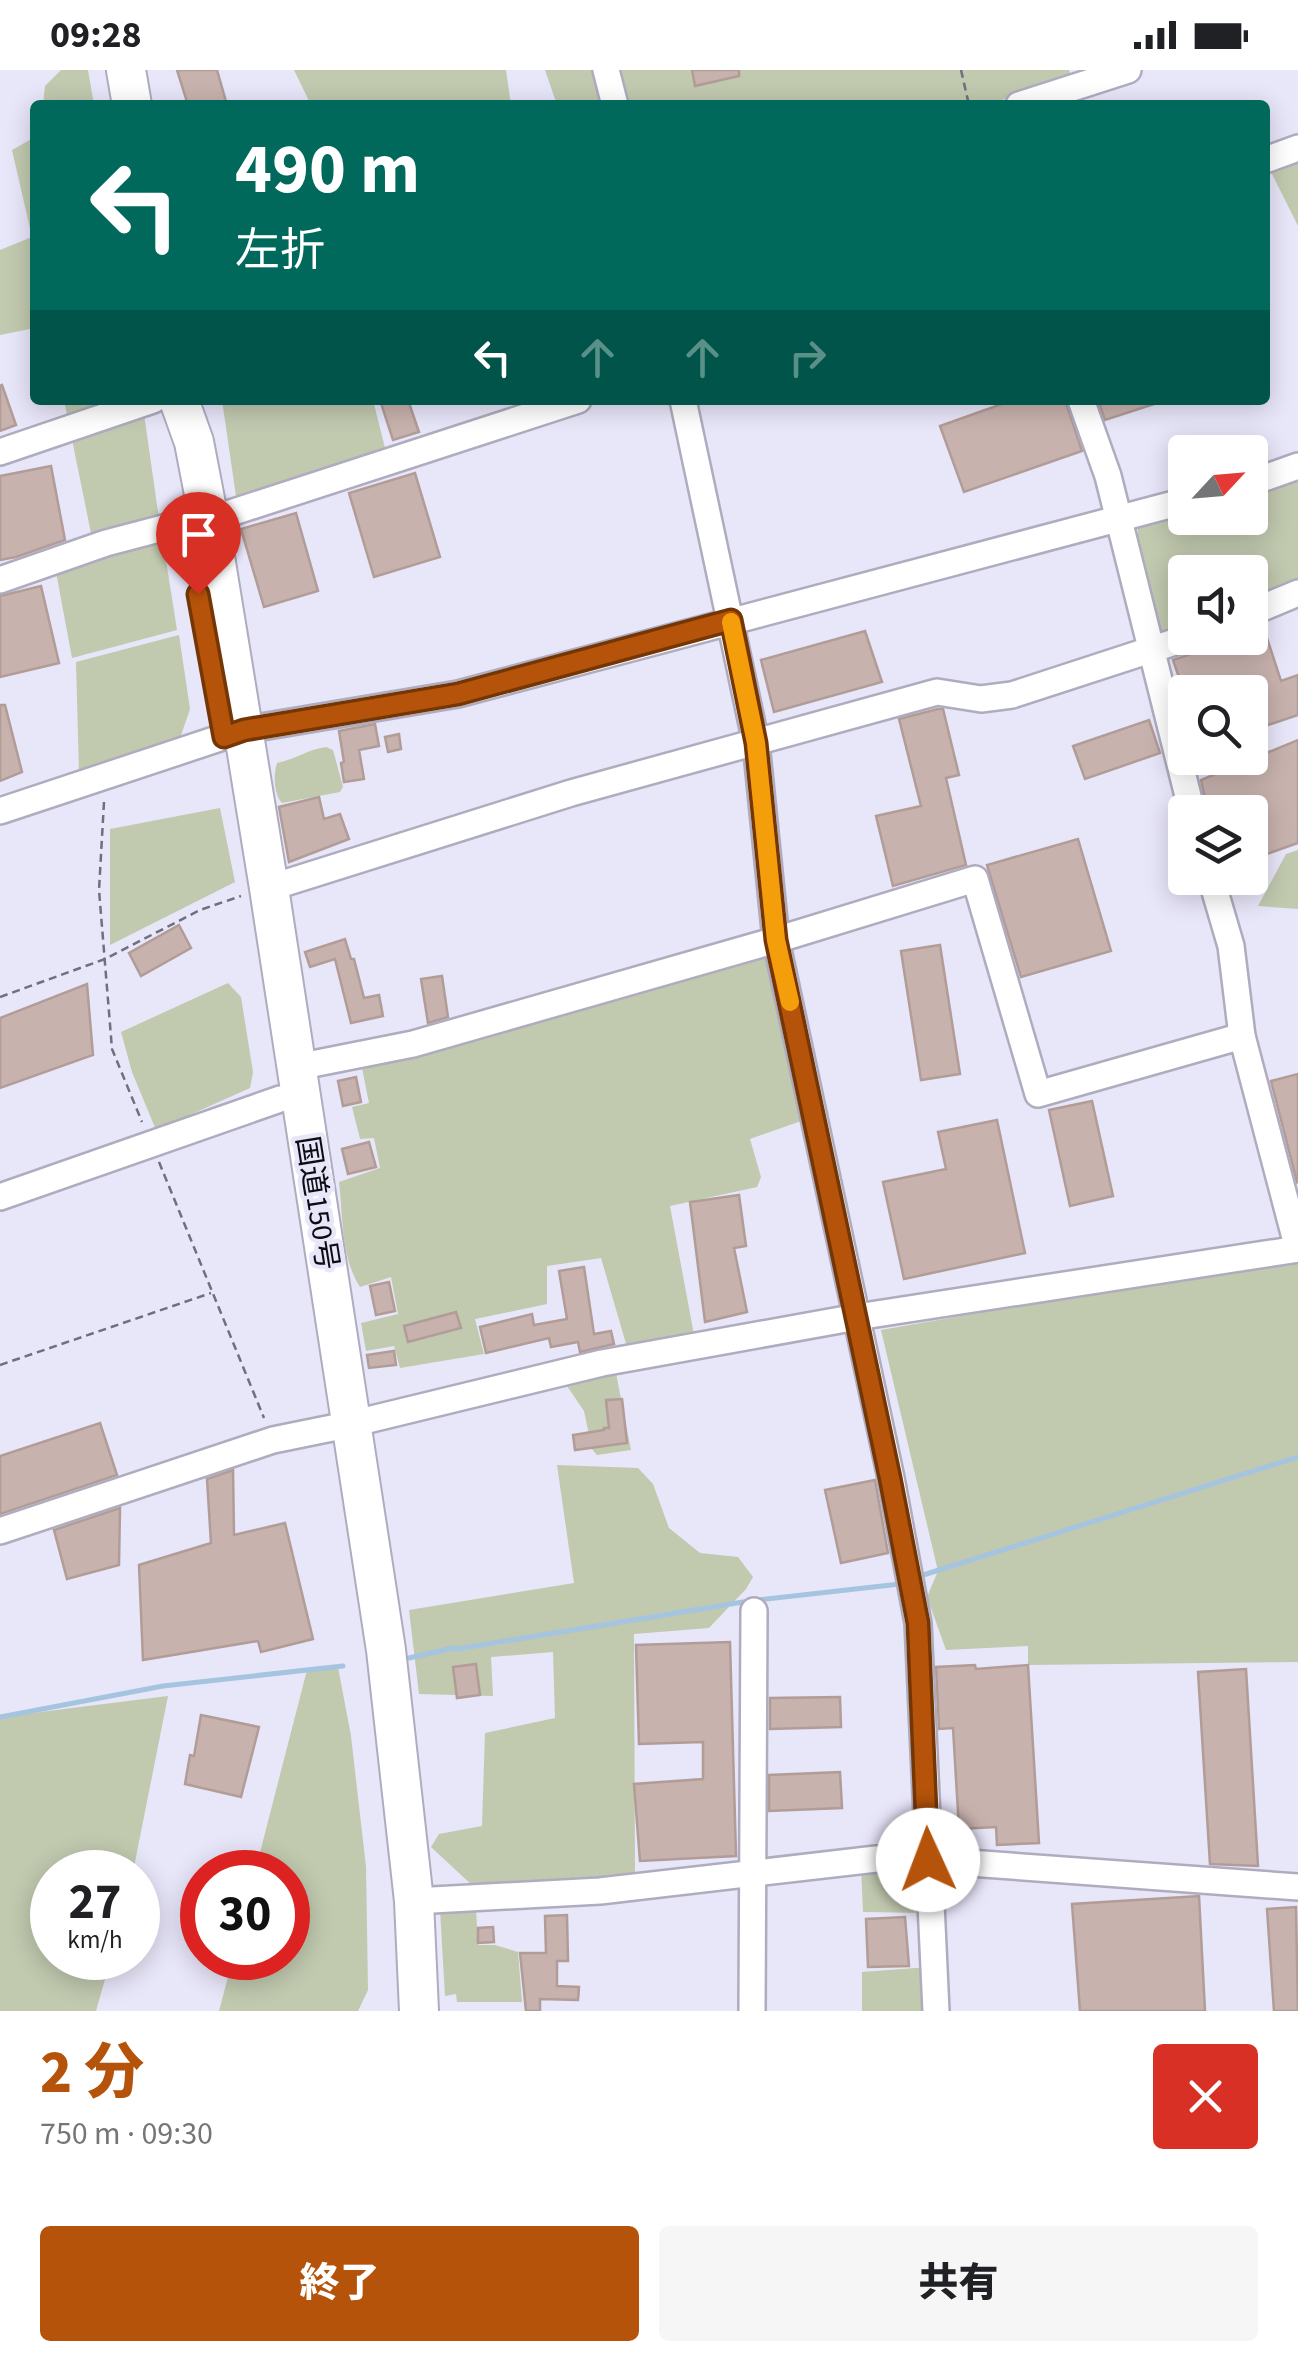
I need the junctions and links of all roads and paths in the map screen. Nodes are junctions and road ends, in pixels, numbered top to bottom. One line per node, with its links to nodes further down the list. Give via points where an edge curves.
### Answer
1 (126, 70): 5 (highway)
2 (606, 70): 6 (street)
3 (961, 70): 7 (path)
4 (1128, 70): 8 (street)
5 (131, 100)
6 (614, 100)
7 (968, 100)
8 (1035, 100)
9 (1298, 148): 10 (street)
10 (1270, 158)
11 (138, 405): 16 (street)
12 (176, 405): 21 (highway, 国道150号, via 171,441)
13 (562, 405): 21 (street)
14 (683, 405): 25 (street)
15 (1083, 405): 20 (street)
16 (0, 452)
17 (1298, 466): 18 (street)
18 (1268, 477)
19 (1168, 506): 20 (street)
20 (1118, 519): 25 (street); 27 (street)
21 (198, 521): 22 (street, via 106,543); 28 (highway, 国道150号)
22 (0, 580)
23 (1298, 594): 24 (street)
24 (1268, 606)
25 (731, 620): 28 (street, via 458,694); 29 (street)
26 (1168, 644): 27 (street)
27 (1151, 649): 29 (street, via 1012,695 980,699 937,692); 31 (street)
28 (234, 734): 30 (street); 33 (highway, 国道150号, via 230,768)
29 (756, 743): 33 (street); 35 (street)
30 (106, 775): 32 (street); 36 (path, via 99,890)
31 (1188, 795)
32 (0, 811)
33 (258, 890): 36 (path, via 200,910); 39 (highway, 国道150号)
34 (1216, 895): 38 (street, via 1231,946)
35 (776, 940): 38 (street, via 976,879 1038,1094); 39 (street); 44 (street)
36 (106, 959): 37 (path); 40 (path, via 112,1049)
37 (0, 996)
38 (1242, 1036): 42 (street)
39 (288, 1083): 40 (street); 46 (highway, 国道150号)
40 (152, 1145): 41 (street); 43 (path)
41 (0, 1197)
42 (1298, 1249): 44 (street)
43 (212, 1293): 45 (path); 47 (path)
44 (857, 1317): 46 (street, via 602,1363); 50 (street, via 918,1623)
45 (0, 1365)
46 (342, 1426): 47 (street); 53 (highway, 国道150号, via 386,1650); 54 (highway, 国道150号)
47 (273, 1440): 48 (street)
48 (0, 1532)
49 (754, 1612): 51 (street)
50 (928, 1860): 51 (street, via 876,1859); 52 (street); 57 (street)
51 (752, 1874): 53 (street, via 600,1892); 56 (street)
52 (1298, 1887)
53 (414, 1901): 55 (highway, 国道150号)
54 (395, 2011)
55 (420, 2011)
56 (752, 2011)
57 (936, 2011)

